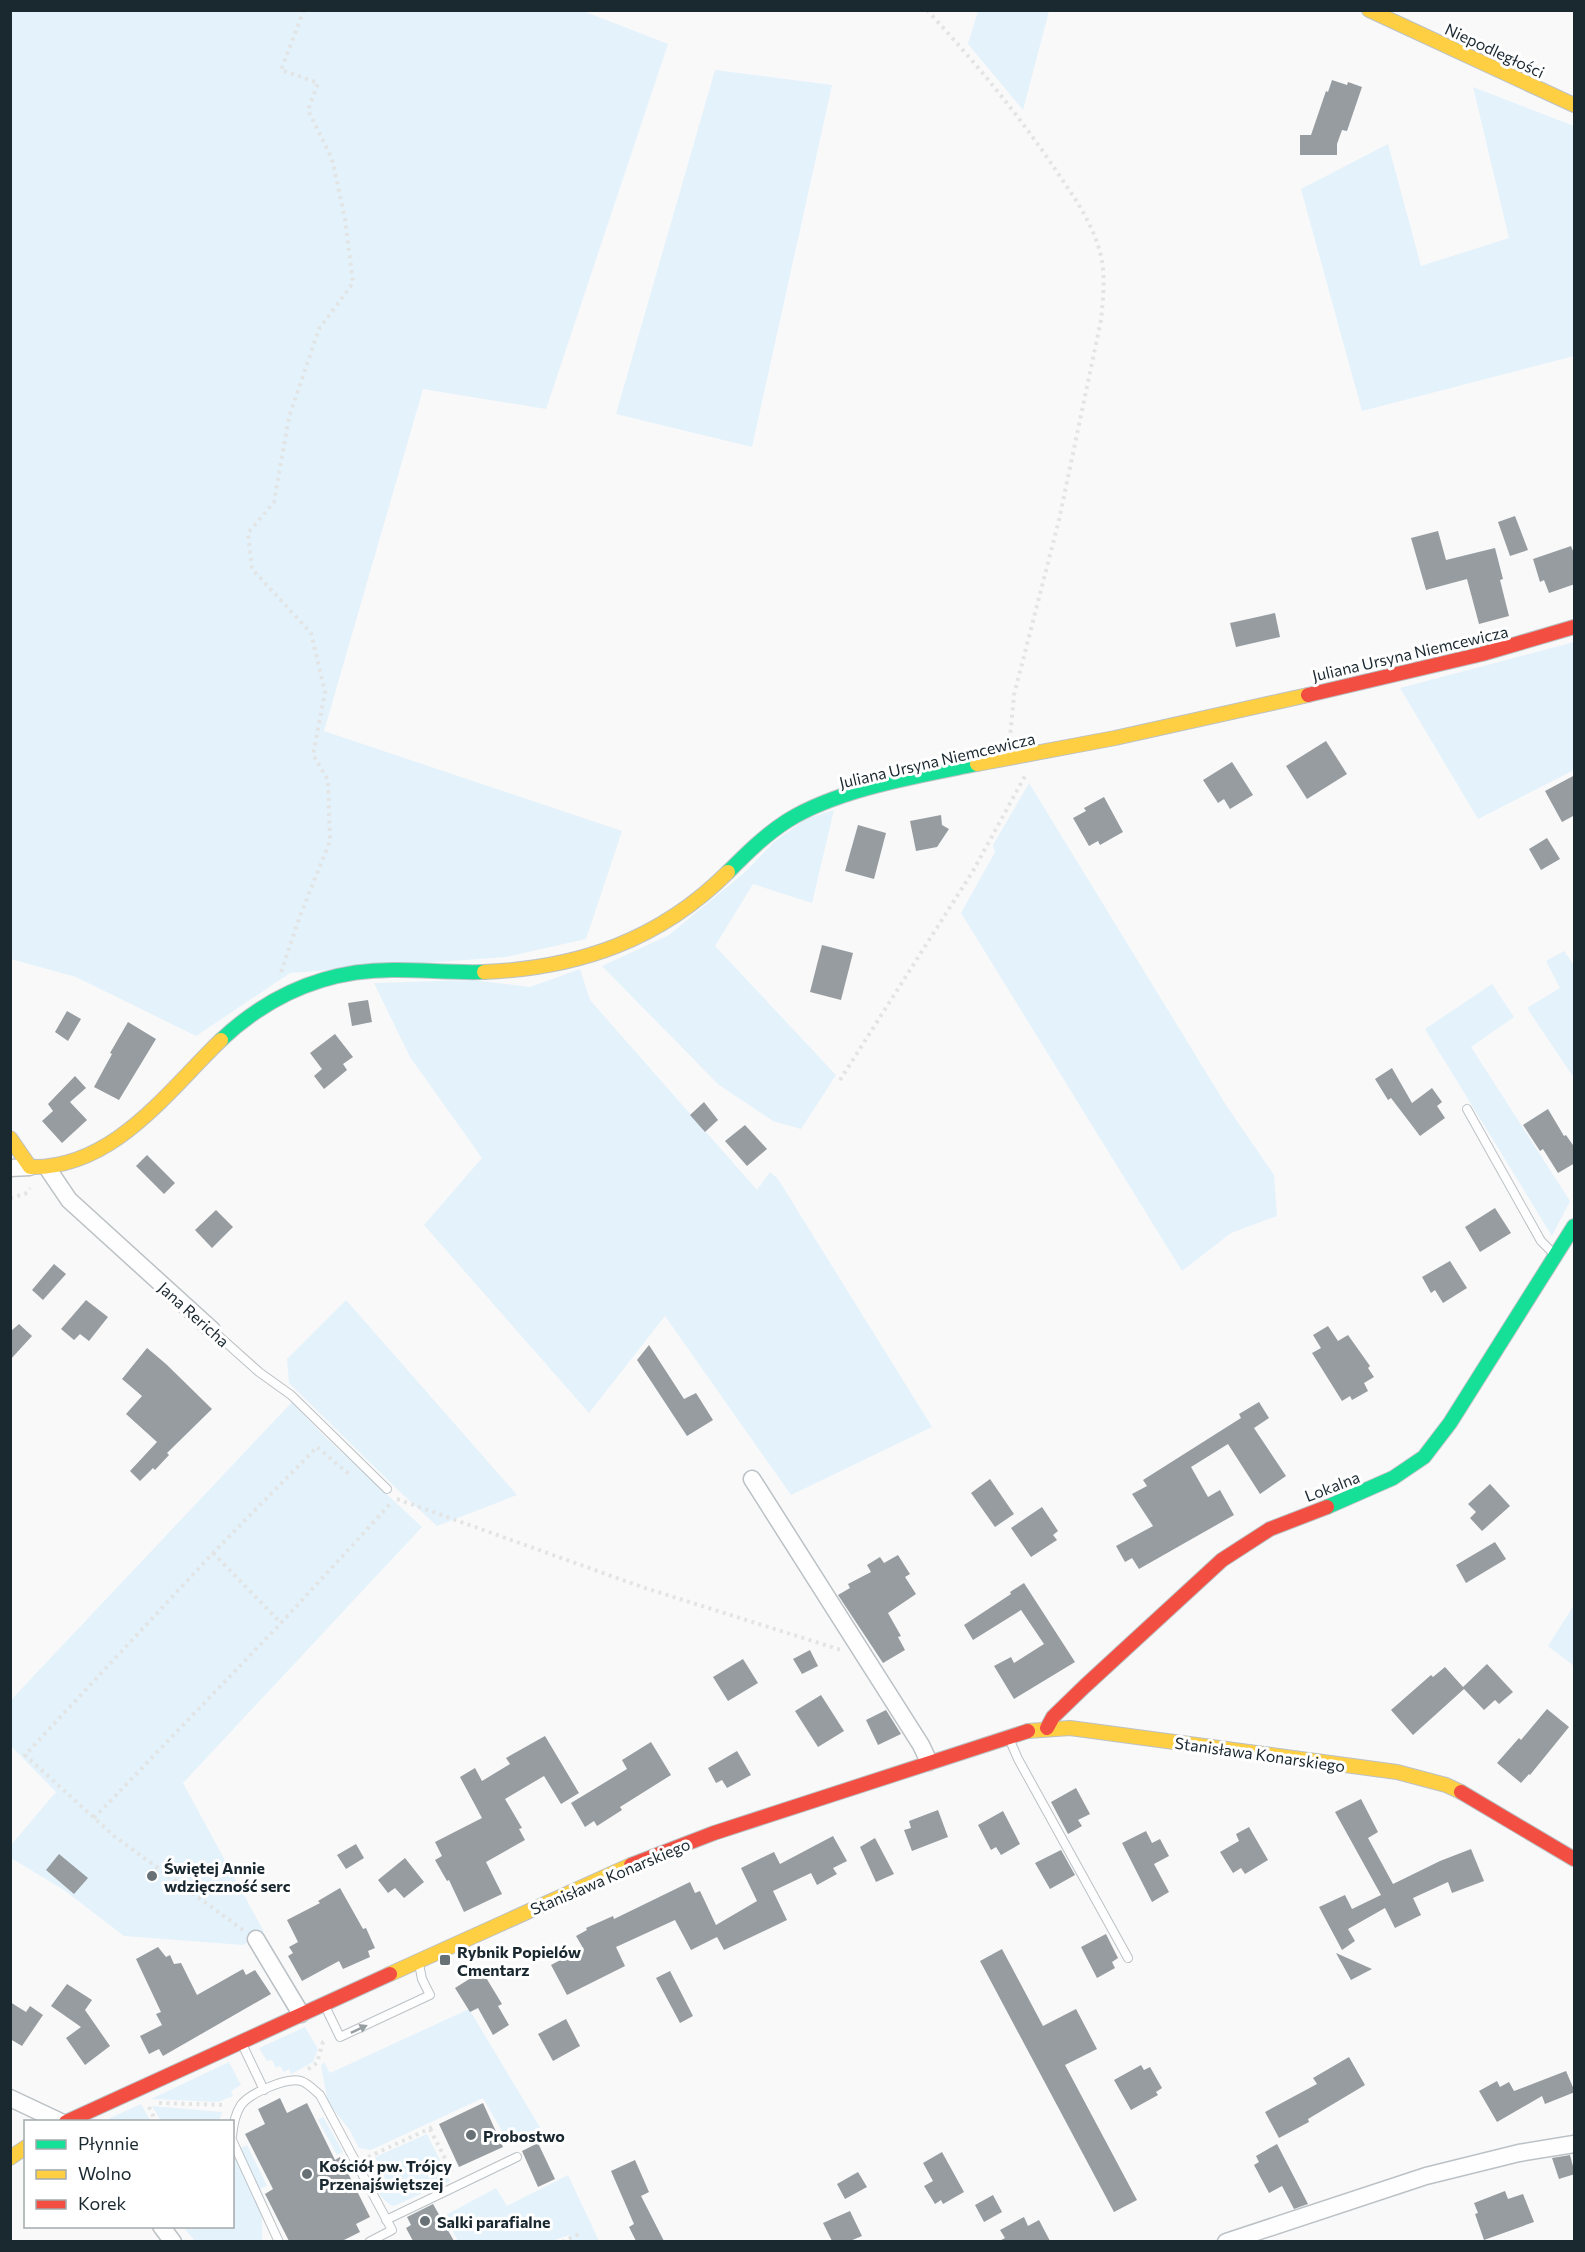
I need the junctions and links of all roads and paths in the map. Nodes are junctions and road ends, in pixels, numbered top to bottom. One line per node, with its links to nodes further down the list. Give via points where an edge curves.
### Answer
1 (304, 10): 8 (path, via 281,70 318,83 308,110 332,159 353,284 319,329 289,417 274,501 248,533 252,569 311,633 326,692 313,755 328,780 330,841)
2 (927, 10): 6 (path, via 993,85 1048,158 1089,223 1102,261 1101,320 1059,520 1014,695)
3 (1369, 10): 4 (street, Niepodległości)
4 (1575, 105)
5 (1575, 627): 6 (street, Juliana Ursyna Niemcewicza, via 1462,659)
6 (1011, 758): 8 (street, Juliana Ursyna Niemcewicza, via 851,794 808,810 763,839 687,909 634,940 607,950 546,966 510,970 371,969 328,977)
7 (1023, 779): 9 (path, via 973,871)
8 (271, 1001): 14 (street, Juliana Ursyna Niemcewicza, via 224,1036 171,1094 101,1149 68,1166)
9 (840, 1080)
10 (1467, 1109): 16 (lane, via 1541,1241)
11 (10, 1138): 12 (street)
12 (30, 1167): 13 (street); 14 (street)
13 (10, 1168)
14 (48, 1169): 17 (street, Jana Rericha, via 69,1200 104,1235)
15 (1575, 1226): 16 (street, Lokalna)
16 (1557, 1256): 25 (street, Lokalna, via 1425,1457 1393,1478 1270,1529 1237,1549 1085,1686)
17 (212, 1330): 20 (lane, Jana Rericha, via 291,1395)
18 (352, 1477): 22 (path, via 317,1447)
19 (752, 1479): 24 (street)
20 (387, 1489): 21 (path)
21 (396, 1499): 23 (path); 24 (path, via 642,1587)
22 (213, 1553): 23 (path); 28 (path, via 25,1755)
23 (281, 1623): 28 (path)
24 (865, 1656): 27 (street)
25 (1047, 1728): 26 (street, Stanisława Konarskiego); 29 (street, Stanisława Konarskiego, via 1422,1777 1471,1796)
26 (1008, 1736): 27 (street, Stanisława Konarskiego); 31 (lane)
27 (929, 1762): 32 (street, Stanisława Konarskiego, via 653,1855)
28 (94, 1818): 30 (path)
29 (1575, 1859)
30 (256, 1939): 34 (street)
31 (1128, 1958)
32 (418, 1961): 33 (street, Stanisława Konarskiego); 35 (lane, one-way to 32, via 430,1995)
33 (324, 2003): 34 (street, Stanisława Konarskiego); 35 (lane)
34 (301, 2014): 36 (street, Stanisława Konarskiego)
35 (340, 2037): 37 (path, via 323,2042 317,2063)
36 (240, 2042): 38 (lane); 42 (street, Stanisława Konarskiego)
37 (289, 2080): 38 (lane); 50 (lane, via 303,2081 320,2095)
38 (264, 2090): 40 (lane)
39 (10, 2098): 41 (street)
40 (242, 2104): 43 (path, via 145,2102); 44 (lane)
41 (58, 2120)
42 (68, 2120)
43 (155, 2120)
44 (234, 2121)
45 (234, 2142): 56 (lane)
46 (1575, 2144): 59 (street, via 1426,2176)
47 (24, 2148): 49 (street)
48 (517, 2157): 51 (lane)
49 (10, 2158)
50 (356, 2163): 51 (path, via 433,2128); 52 (lane)
51 (458, 2185): 52 (lane)
52 (386, 2220): 57 (lane, via 392,2230)
53 (163, 2228): 55 (street)
54 (579, 2234): 58 (path)
55 (173, 2241)
56 (279, 2241)
57 (369, 2241)
58 (562, 2241)
59 (1226, 2241)

